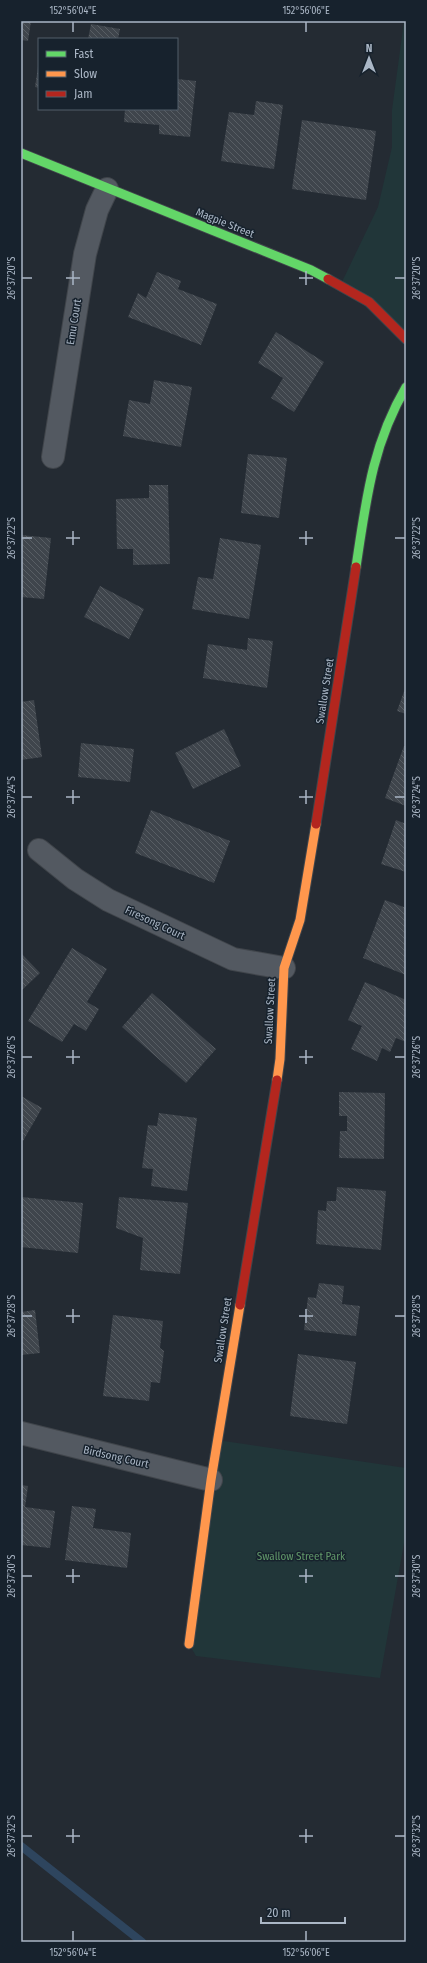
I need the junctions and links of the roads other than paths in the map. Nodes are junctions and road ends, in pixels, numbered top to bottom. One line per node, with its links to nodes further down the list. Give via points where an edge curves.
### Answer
1 (21, 153): 2 (street, Magpie Street)
2 (107, 189): 3 (street, Magpie Street, via 311,270 369,302); 5 (street, Emu Court, via 97,210 85,254)
3 (406, 339)
4 (406, 387): 7 (street, Swallow Street, via 381,437 369,482 313,846 300,920)
5 (53, 458)
6 (39, 850): 7 (street, Firesong Court, via 75,879 108,900 233,959)
7 (284, 968): 9 (street, Swallow Street, via 280,1059)
8 (21, 1433): 9 (street, Birdsong Court)
9 (211, 1480): 10 (street, Swallow Street)
10 (189, 1644)

